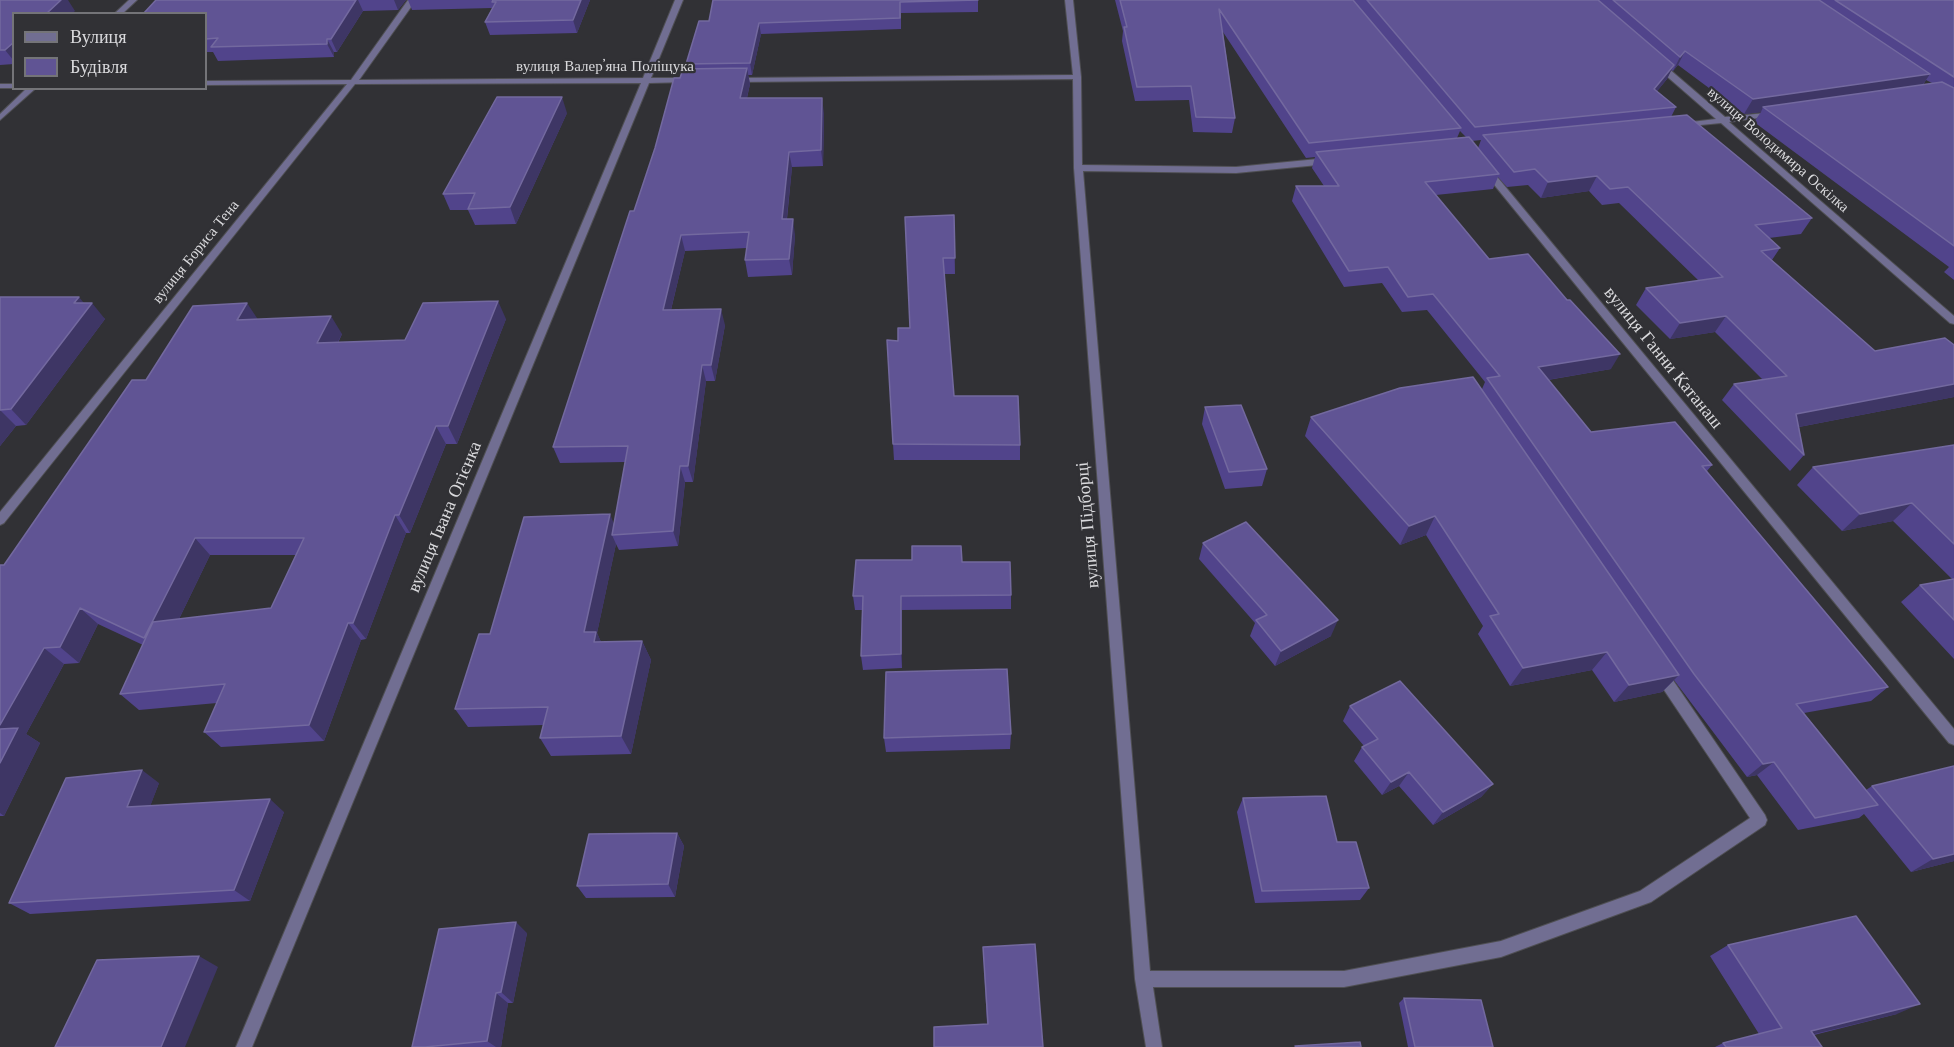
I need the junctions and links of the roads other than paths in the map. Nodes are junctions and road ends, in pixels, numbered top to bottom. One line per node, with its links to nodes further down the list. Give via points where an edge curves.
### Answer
1 (133, 0): 5 (street)
2 (412, 0): 10 (street, вулиця Бориса Тена)
3 (679, 0): 11 (street, вулиця Івана Огієнка)
4 (1069, 0): 7 (street, вулиця Підборці)
5 (119, 12)
6 (1654, 61): 16 (street, вулиця Володимира Оскілка)
7 (1077, 77): 9 (street, вулиця Валерʼяна Поліщука); 20 (street, вулиця Підборці)
8 (694, 80): 11 (street, вулиця Валерʼяна Поліщука)
9 (718, 80)
10 (354, 81): 11 (street, вулиця Валерʼяна Поліщука); 12 (street, вулиця Валерʼяна Поліщука); 22 (street, вулиця Бориса Тена)
11 (647, 81): 26 (street, вулиця Івана Огієнка)
12 (207, 83)
13 (30, 90): 15 (street)
14 (1782, 113): 16 (street)
15 (0, 118)
16 (1725, 121): 17 (street); 21 (street, вулиця Володимира Оскілка)
17 (1678, 126)
18 (1476, 156): 24 (street, вулиця Ганни Катанаш)
19 (1341, 160): 20 (street, via 1236,170)
20 (1078, 168): 25 (street, вулиця Підборці)
21 (1954, 321)
22 (0, 520)
23 (1652, 662): 25 (street, via 1760,820 1645,897 1501,949 1344,979)
24 (1954, 739)
25 (1143, 979): 27 (street, вулиця Підборці)
26 (244, 1047)
27 (1154, 1047)

